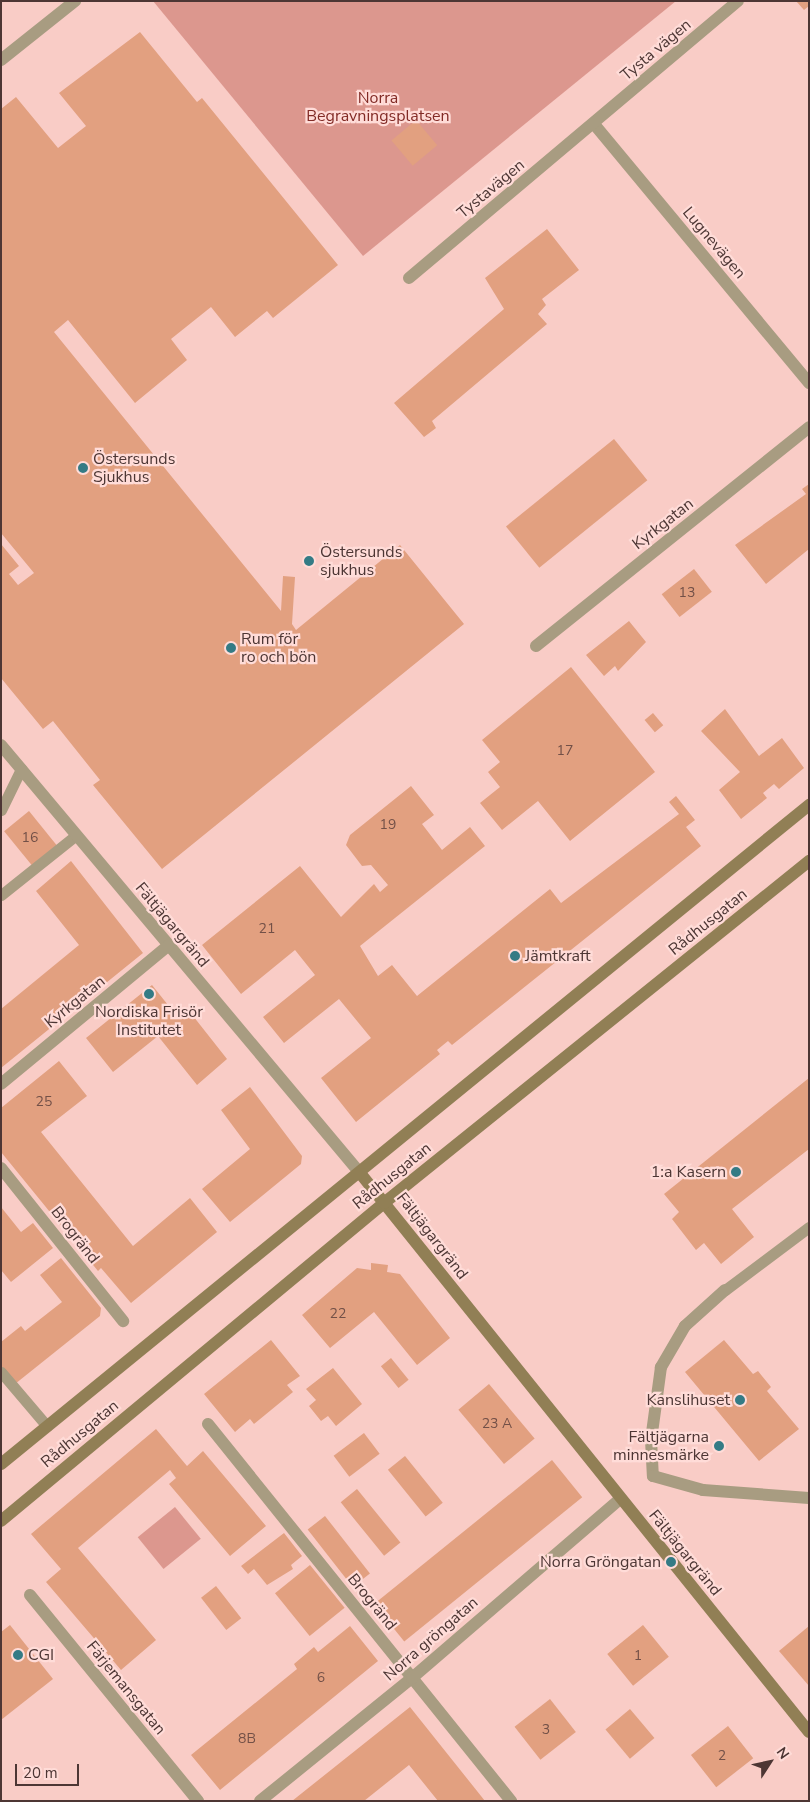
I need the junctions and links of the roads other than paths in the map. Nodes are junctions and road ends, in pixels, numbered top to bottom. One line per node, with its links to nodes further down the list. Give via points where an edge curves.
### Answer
1 (76, 1): 3 (street)
2 (738, 1): 4 (street, Tysta vägen)
3 (3, 55)
4 (594, 124): 5 (street, Tystavägen); 6 (street, Lugnevägen)
5 (409, 278)
6 (809, 383)
7 (809, 427): 8 (street, Kyrkgatan)
8 (536, 646)
9 (1, 745): 10 (street, Fältjägargränd)
10 (21, 770): 12 (lane); 13 (street, Fältjägargränd)
11 (809, 806): 19 (main road, Rådhusgatan)
12 (1, 810)
13 (75, 836): 15 (lane); 16 (street, Fältjägargränd)
14 (809, 862): 20 (main road, Rådhusgatan)
15 (1, 895)
16 (168, 946): 17 (street, Kyrkgatan); 19 (street, Fältjägargränd)
17 (1, 1084)
18 (1, 1168): 23 (street, Brogränd)
19 (360, 1173): 20 (main road, Fältjägargränd); 26 (main road, Rådhusgatan)
20 (384, 1203): 29 (main road, Fältjägargränd); 30 (main road, Rådhusgatan)
21 (809, 1227): 22 (lane)
22 (725, 1290): 28 (street, via 685,1326 661,1367 651,1440 653,1476 703,1490)
23 (123, 1321)
24 (1, 1372): 26 (lane)
25 (208, 1424): 32 (street, Brogränd)
26 (48, 1426): 27 (main road, Rådhusgatan)
27 (1, 1464)
28 (809, 1498)
29 (620, 1499): 32 (street, Norra gröngatan); 33 (main road, Fältjägargränd)
30 (1, 1521)
31 (30, 1595): 34 (street, Färjemansgatan)
32 (412, 1678): 35 (street, Norra gröngatan); 36 (street, Brogränd)
33 (809, 1732)
34 (198, 1801)
35 (260, 1801)
36 (511, 1801)

